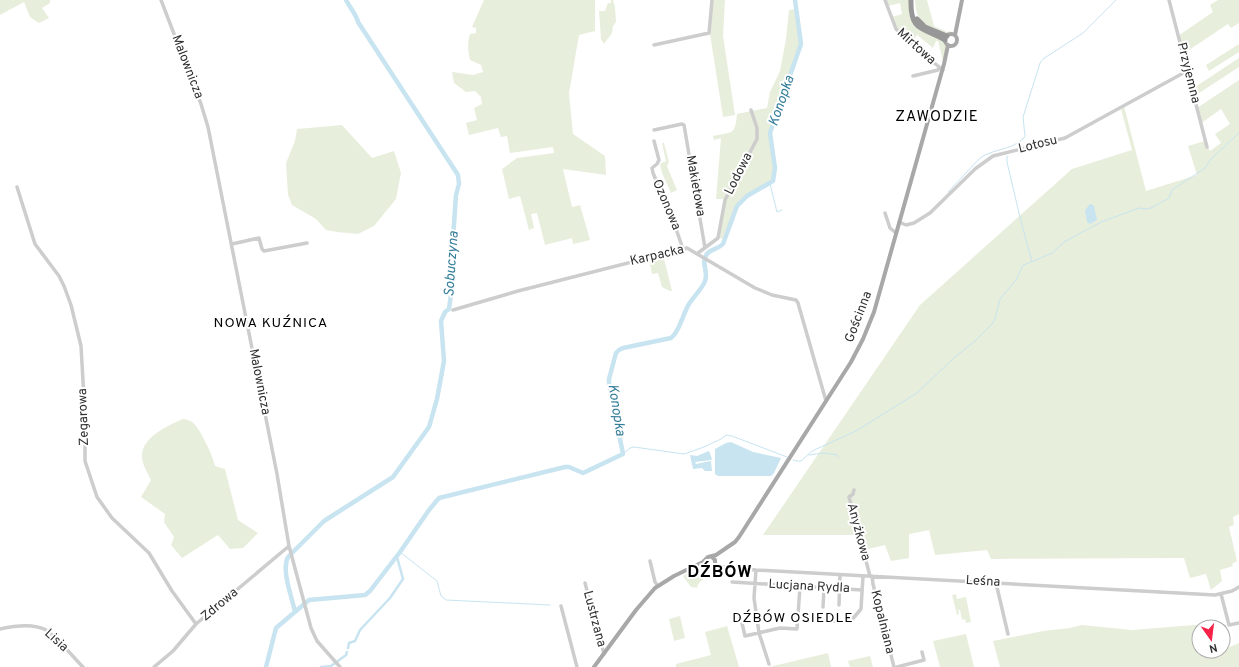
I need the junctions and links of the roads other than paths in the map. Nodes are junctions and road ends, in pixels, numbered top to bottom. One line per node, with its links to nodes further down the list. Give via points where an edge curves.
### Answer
1 (161, 0): 22 (street, Malownicza, via 208,126)
2 (712, 0): 9 (street, via 709,33)
3 (884, 0): 10 (street, Mirtowa, via 896,30)
4 (910, 0): 8 (highway, via 911,14 917,25)
5 (914, 0): 8 (highway, via 914,13 920,23)
6 (962, 0): 8 (main road, Gościnna)
7 (1168, 0): 11 (street, Przyjemna)
8 (949, 40): 10 (main road, Gościnna)
9 (654, 45)
10 (941, 69): 12 (street); 19 (main road, Gościnna)
11 (1187, 71): 16 (street, Przyjemna); 19 (street, Lotosu, via 1065,138 993,156 975,169 930,213 914,223 906,225)
12 (913, 76)
13 (751, 110): 23 (street, Lodowa, via 757,128 757,139 725,200 718,238)
14 (654, 130): 23 (street, Makietowa, via 684,125)
15 (654, 141): 24 (street, Ozonowa, via 659,160 652,168 653,173)
16 (1207, 147)
17 (17, 187): 54 (street, Zegarowa, via 35,244 59,276 71,305 81,346 85,461 97,497 112,518 149,553)
18 (885, 213): 20 (street, via 890,228)
19 (899, 222): 20 (main road, Gościnna)
20 (896, 232): 27 (main road, Gościnna, via 869,326 856,353)
21 (307, 243): 22 (street, via 264,251 259,238)
22 (232, 244): 29 (street, Malownicza)
23 (705, 248): 25 (street, Lodowa)
24 (683, 249): 25 (street, Karpacka, via 690,248); 26 (street, Karpacka)
25 (698, 253): 27 (street, Karpacka, via 755,288 796,300)
26 (453, 310)
27 (826, 401): 30 (main road, Gościnna, via 743,532)
28 (854, 490): 36 (street, Anyżkowa, via 849,497)
29 (290, 548): 54 (street, Zdrowa); 63 (street, Malownicza, via 311,628 317,641)
30 (714, 561): 32 (main road, via 709,567); 32 (main road, Gościnna, via 708,557); 33 (street, Leśna, via 726,568)
31 (650, 562): 41 (street)
32 (705, 563): 41 (main road, Gościnna)
33 (756, 570): 34 (street, Leśna); 40 (street)
34 (840, 575): 35 (street, Leśna); 45 (street)
35 (863, 576): 36 (street, Leśna); 46 (street)
36 (871, 576): 39 (street, Leśna); 66 (street, Kopalniana)
37 (732, 582): 40 (street, Lucjana Rydla)
38 (585, 583): 59 (street, Lustrzana)
39 (996, 583): 47 (street, Leśna, via 1215,596); 57 (street)
40 (755, 584): 42 (street, Lucjana Rydla); 56 (street, via 754,598)
41 (658, 586): 59 (main road, Gościnna, via 648,594)
42 (800, 587): 43 (street, Lucjana Rydla); 51 (street)
43 (824, 588): 45 (street, Lucjana Rydla); 50 (street)
44 (1239, 588): 47 (street, Leśna)
45 (839, 589): 46 (street, Lucjana Rydla); 48 (street)
46 (862, 590): 51 (street, via 861,609 850,622)
47 (1221, 594): 53 (street, via 1229,625)
48 (839, 605)
49 (561, 606): 64 (street)
50 (823, 606)
51 (798, 619): 56 (street, via 797,629 780,628)
52 (742, 623): 56 (street, via 746,636)
53 (1239, 623)
54 (196, 624): 62 (street, Zdrowa, via 173,651)
55 (0, 629): 61 (street, Lisia, via 19,625 45,629)
56 (759, 633): 60 (street)
57 (1008, 634)
58 (922, 652): 67 (street, via 924,660)
59 (604, 654): 65 (main road, Gościnna)
60 (769, 664)
61 (83, 667)
62 (154, 667)
63 (340, 667)
64 (577, 667)
65 (594, 667)
66 (894, 667)
67 (897, 667)

